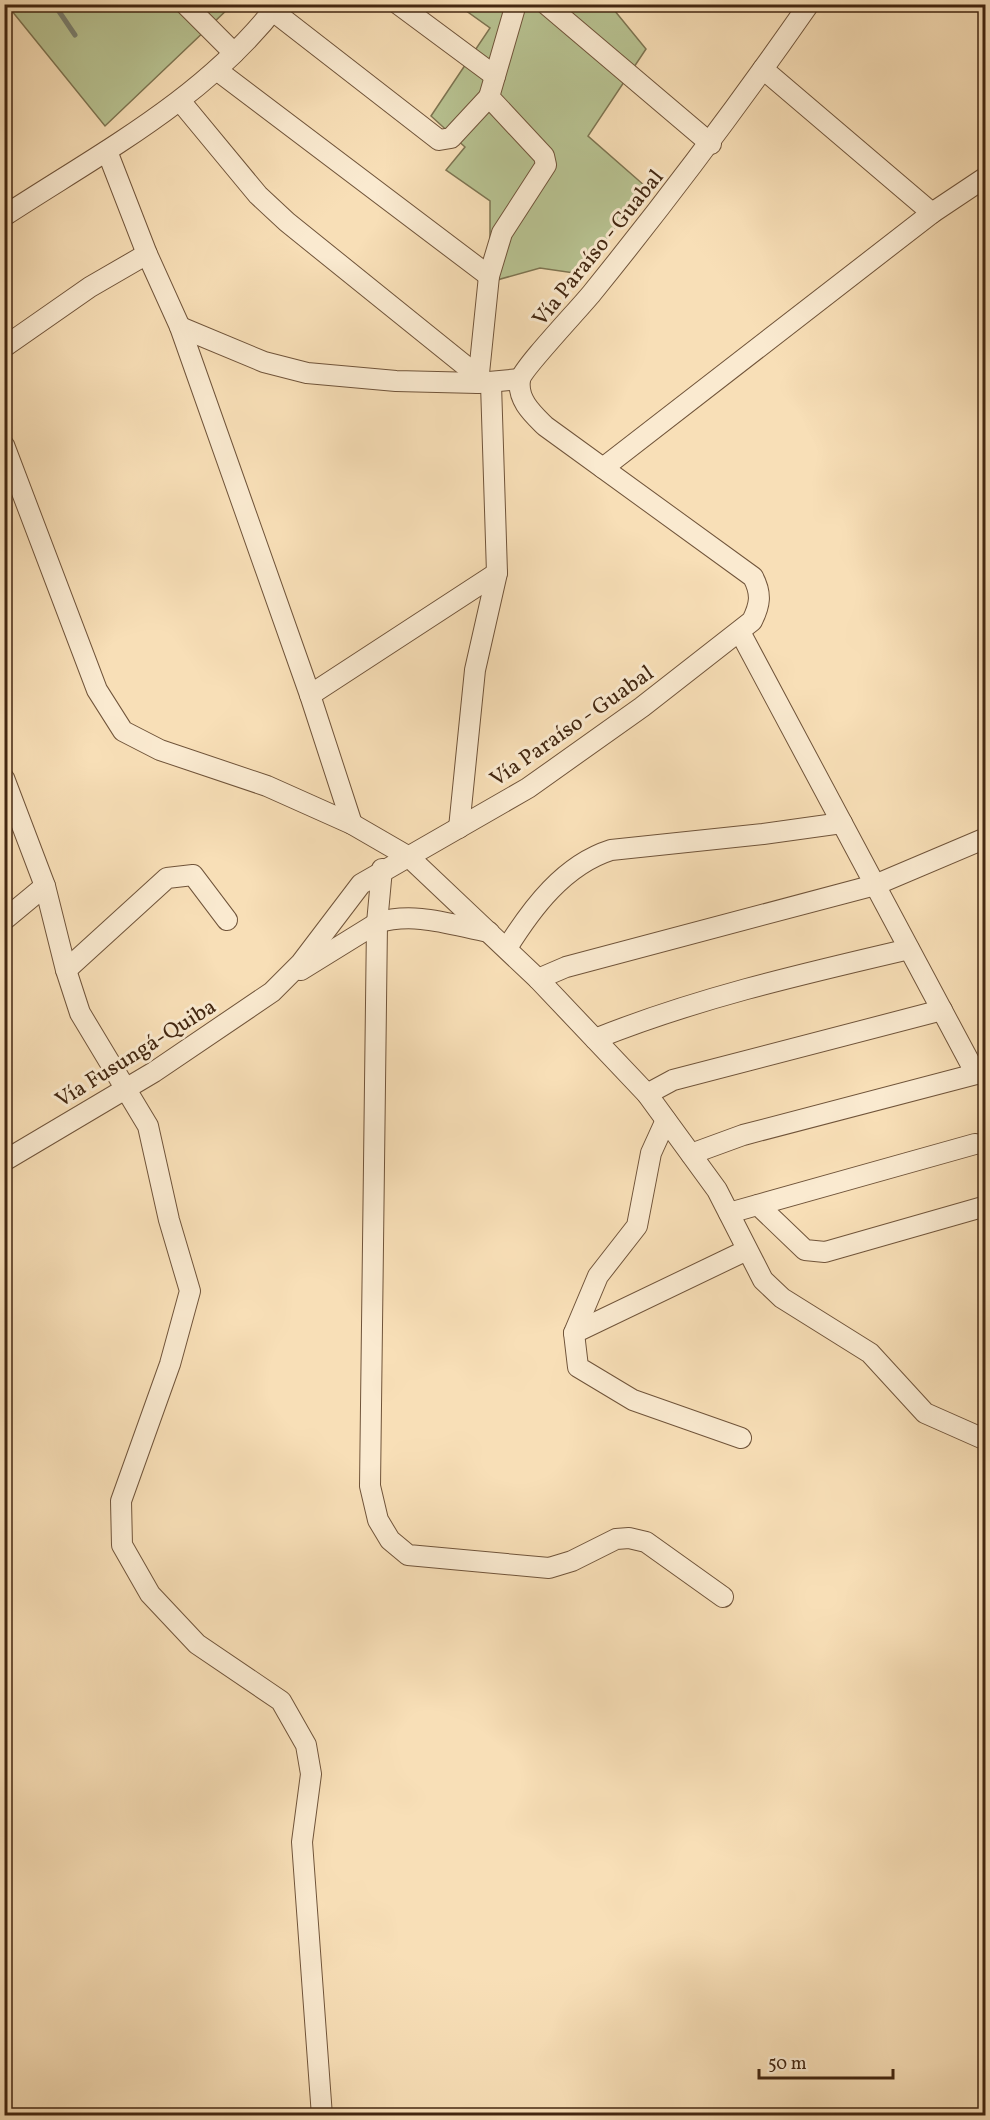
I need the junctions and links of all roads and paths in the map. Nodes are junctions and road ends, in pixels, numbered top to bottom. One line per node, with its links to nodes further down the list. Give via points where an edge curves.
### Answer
1 (185, 4): 7 (street)
2 (398, 4): 10 (street)
3 (516, 4): 10 (street)
4 (546, 4): 13 (street)
5 (809, 4): 8 (street, Vía Paraíso - Guabal)
6 (276, 8): 7 (street); 11 (street, via 439,140 451,138)
7 (234, 53): 9 (street)
8 (763, 69): 13 (street, Vía Paraíso - Guabal); 16 (street)
9 (218, 72): 12 (street); 19 (street)
10 (495, 76): 11 (street)
11 (489, 97): 19 (street, via 544,156 546,165 502,233)
12 (180, 102): 14 (street); 23 (street, via 258,195 287,222)
13 (711, 144): 22 (street, Vía Paraíso - Guabal)
14 (107, 151): 17 (street); 18 (street)
15 (986, 177): 16 (street)
16 (932, 213): 25 (street)
17 (4, 216)
18 (147, 254): 20 (street); 21 (street, via 90,287)
19 (489, 276): 23 (street)
20 (180, 327): 23 (street, via 284,369 396,381); 28 (street)
21 (4, 347)
22 (520, 379): 23 (street); 25 (street, Vía Paraíso - Guabal, via 520,391 529,411)
23 (482, 381): 26 (street)
24 (4, 445): 31 (street, via 96,690 123,731 160,750 267,786)
25 (603, 468): 27 (street, Vía Paraíso - Guabal, via 753,577 759,589 759,606 752,621)
26 (497, 573): 28 (street); 32 (street, via 475,670)
27 (740, 632): 30 (street); 32 (street, Vía Paraíso - Guabal, via 528,788)
28 (310, 695): 31 (street)
29 (4, 778): 37 (street)
30 (842, 823): 36 (street); 42 (street, via 594,855 555,885 529,913)
31 (352, 824): 34 (street)
32 (459, 828): 34 (street, Vía Paraíso - Guabal)
33 (986, 838): 36 (street)
34 (409, 857): 35 (street, Vía Paraíso - Guabal); 41 (street)
35 (382, 869): 40 (street); 45 (street, Vía Paraíso - Guabal, via 361,884)
36 (875, 885): 43 (street); 46 (street, via 566,967)
37 (45, 886): 38 (street); 44 (street)
38 (4, 920)
39 (226, 920): 44 (street, via 193,875 167,878)
40 (377, 923): 41 (street, via 410,916); 45 (street); 62 (street, via 370,1486 378,1520 390,1540 408,1555 519,1567 549,1568 616,1539 629,1538 646,1542)
41 (489, 932): 42 (street)
42 (507, 948): 46 (street)
43 (909, 949): 47 (street); 48 (street, via 748,986 649,1017)
44 (66, 970): 49 (street, via 80,1013)
45 (288, 978): 49 (street, Vía Fusungá-Quiba)
46 (538, 979): 48 (street)
47 (942, 1011): 50 (street, via 672,1080); 53 (street, via 976,1074 742,1135)
48 (595, 1039): 50 (street)
49 (126, 1089): 54 (street, Vía Fusungá-Quiba); 63 (street, via 148,1126 168,1220 190,1291 170,1364 122,1501 122,1545 150,1594 197,1644 281,1701 306,1745 311,1774 302,1842)
50 (647, 1094): 51 (street)
51 (666, 1120): 53 (street); 59 (street, via 651,1153 637,1226 598,1276)
52 (975, 1144): 55 (street)
53 (691, 1154): 57 (street)
54 (4, 1161)
55 (758, 1205): 56 (street, via 805,1250 825,1252); 57 (street)
56 (986, 1206)
57 (729, 1214): 58 (street)
58 (747, 1250): 59 (street); 61 (street, via 763,1280 782,1298 870,1353 925,1413)
59 (574, 1333): 60 (street, via 578,1367 633,1400)
60 (741, 1438)
61 (986, 1440)
62 (723, 1597)
63 (322, 2115)

